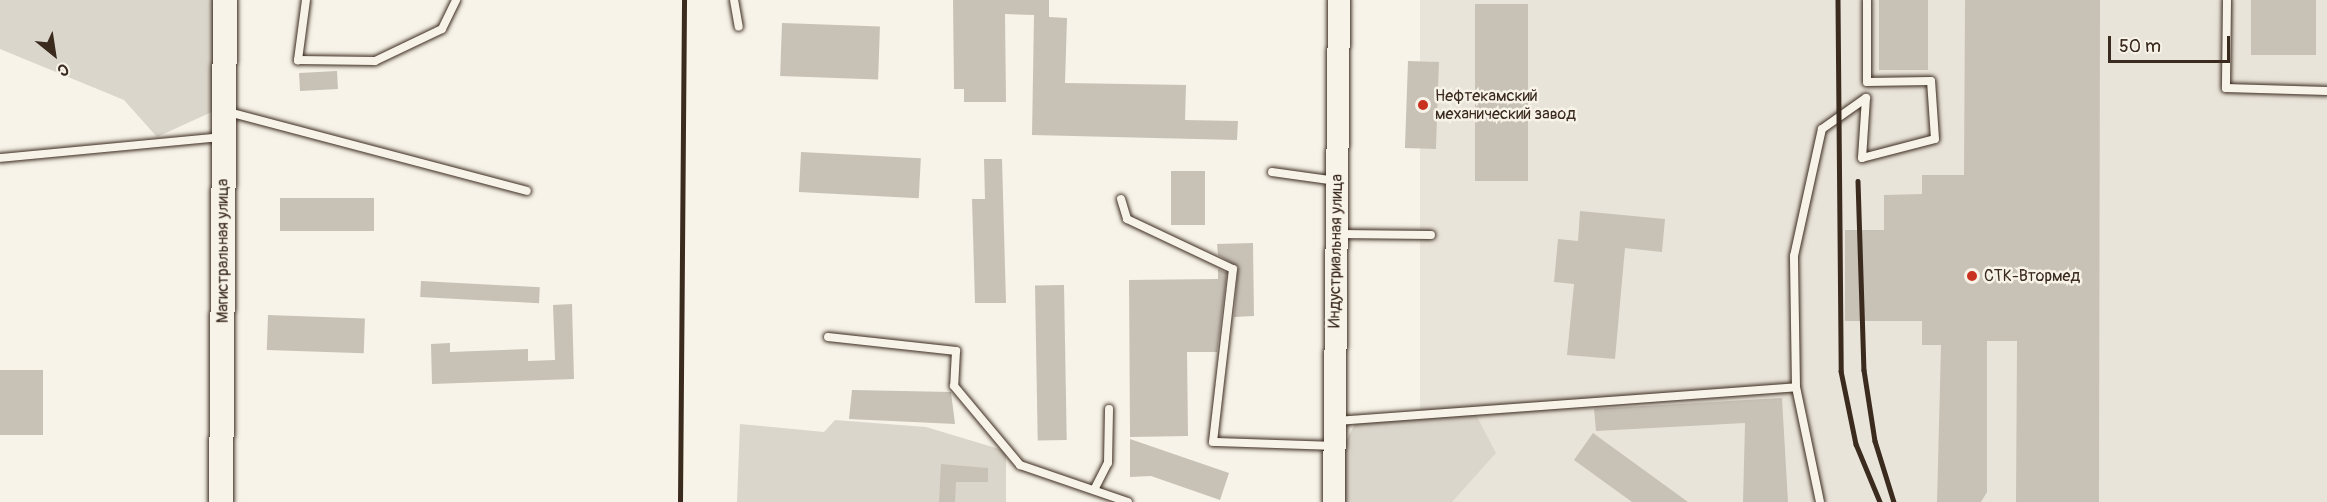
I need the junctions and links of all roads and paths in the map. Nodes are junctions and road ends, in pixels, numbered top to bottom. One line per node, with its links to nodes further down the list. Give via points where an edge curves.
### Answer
1 (225, 0): 10 (main road, Магистральная улица)
2 (306, 0): 3 (lane, via 298,60 375,61 441,29)
3 (456, 0)
4 (734, 0): 8 (lane)
5 (1339, 0): 14 (main road, Индустриальная улица)
6 (1867, 0): 20 (lane, via 1867,82 1931,81 1935,139 1862,158 1866,98 1822,129 1794,256)
7 (2227, 0): 9 (lane, via 2226,88)
8 (739, 27)
9 (2327, 91)
10 (224, 111): 11 (main road, Магистральная улица); 15 (lane)
11 (224, 137): 12 (lane); 25 (main road, Магистральная улица)
12 (0, 158)
13 (1272, 172): 14 (lane)
14 (1337, 182): 17 (main road, Индустриальная улица)
15 (527, 191)
16 (1121, 199): 23 (lane, via 1127,219 1233,269 1213,442)
17 (1336, 234): 18 (lane); 22 (main road, Индустриальная улица)
18 (1431, 235)
19 (828, 337): 24 (lane, via 956,351 954,386 1020,465)
20 (1796, 387): 22 (lane); 28 (lane)
21 (1109, 409): 24 (lane, via 1108,463)
22 (1333, 421): 23 (main road, Индустриальная улица)
23 (1333, 446): 27 (main road, Индустриальная улица)
24 (1094, 490): 26 (lane)
25 (221, 502)
26 (1128, 502)
27 (1334, 502)
28 (1820, 502)

